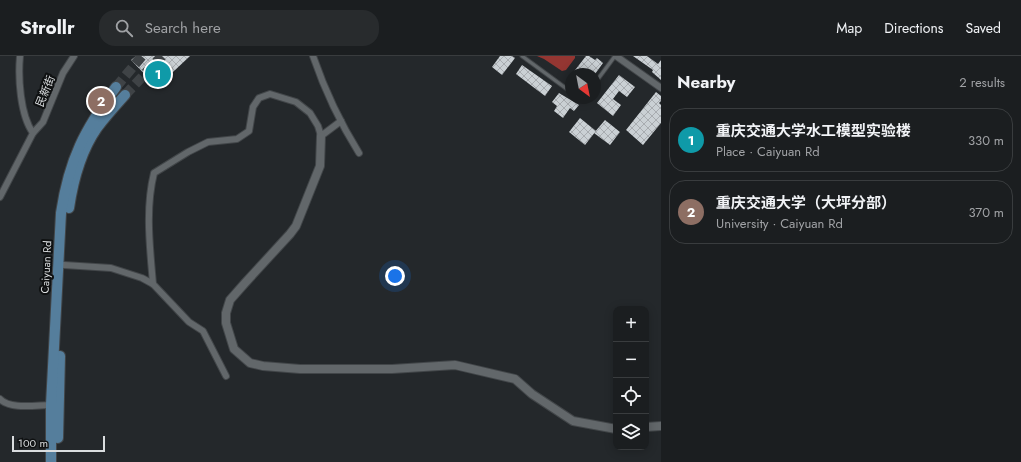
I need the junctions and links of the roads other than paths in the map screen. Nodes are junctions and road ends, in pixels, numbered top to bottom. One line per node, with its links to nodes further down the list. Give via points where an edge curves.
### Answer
1 (20, 56): 12 (street, via 24,116)
2 (74, 56): 12 (street, 民新街, via 63,73 43,122)
3 (313, 56): 11 (street, via 324,87)
4 (522, 56): 8 (lane)
5 (616, 56): 6 (lane); 9 (street)
6 (601, 75)
7 (116, 86): 20 (main road, Caiyuan Rd, via 81,140 66,181 61,213)
8 (565, 88)
9 (661, 88)
10 (125, 95): 16 (main road, Caiyuan Rd, via 96,129 78,170 70,196)
11 (341, 121): 13 (street); 14 (street)
12 (33, 133): 15 (street, 民新街)
13 (321, 136): 17 (street, via 310,113 301,105 270,94 259,98 253,107 249,132 237,139 208,142 154,173 150,189); 23 (street, via 320,166 296,226 230,300 226,324 234,349 250,363 270,367 392,369 455,365 515,379 532,394 573,420)
14 (359, 153)
15 (0, 197)
16 (64, 265): 17 (street, via 111,268); 27 (main road, Caiyuan Rd)
17 (152, 284): 18 (street, via 189,322 203,331)
18 (226, 376)
19 (0, 399): 20 (street, via 13,406)
20 (51, 405): 26 (main road, Caiyuan Rd)
21 (661, 426): 22 (street)
22 (649, 427)
23 (613, 428)
24 (661, 430): 25 (street)
25 (649, 431)
26 (51, 462)
27 (57, 462)

